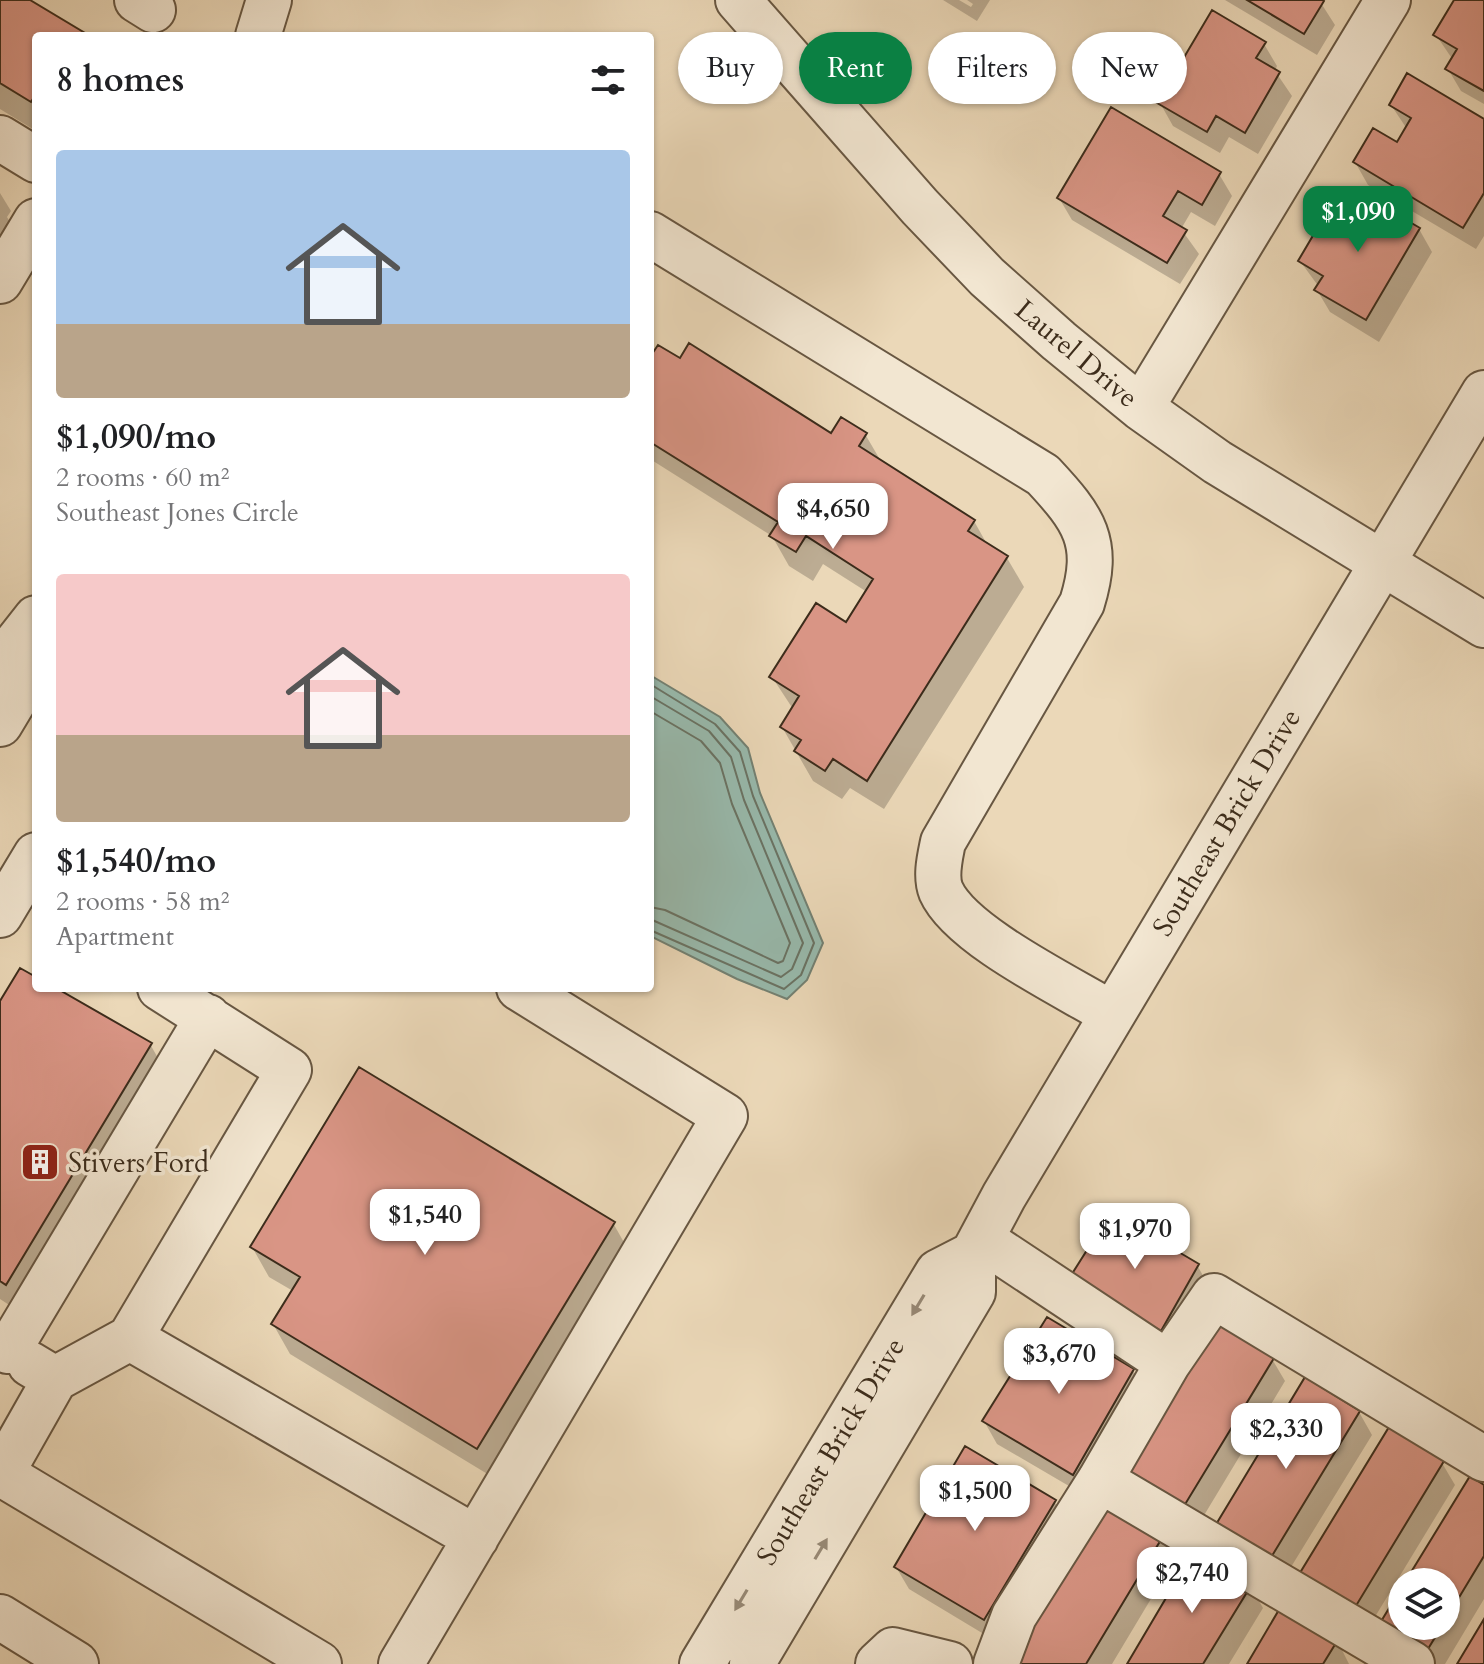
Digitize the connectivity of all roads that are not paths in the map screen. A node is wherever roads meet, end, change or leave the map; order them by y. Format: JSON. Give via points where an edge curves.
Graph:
{"nodes":[{"id":1,"x":269,"y":0,"type":"edge"},
{"id":2,"x":1388,"y":0,"type":"edge"},
{"id":3,"x":742,"y":2,"type":"edge"},
{"id":4,"x":259,"y":32,"type":"edge"},
{"id":5,"x":0,"y":138,"type":"edge"},
{"id":6,"x":32,"y":158,"type":"edge"},
{"id":7,"x":32,"y":228,"type":"edge"},
{"id":8,"x":654,"y":236,"type":"edge"},
{"id":9,"x":0,"y":281,"type":"edge"},
{"id":10,"x":1484,"y":393,"type":"edge"},
{"id":11,"x":1141,"y":408,"type":"junction"},
{"id":12,"x":1380,"y":563,"type":"junction"},
{"id":13,"x":32,"y":623,"type":"edge"},
{"id":14,"x":1484,"y":625,"type":"edge"},
{"id":15,"x":0,"y":664,"type":"edge"},
{"id":16,"x":32,"y":671,"type":"edge"},
{"id":17,"x":0,"y":724,"type":"edge"},
{"id":18,"x":32,"y":865,"type":"edge"},
{"id":19,"x":15,"y":910,"type":"edge"},
{"id":20,"x":167,"y":992,"type":"edge"},
{"id":21,"x":525,"y":992,"type":"edge"},
{"id":22,"x":1112,"y":1014,"type":"junction"},
{"id":23,"x":208,"y":1017,"type":"junction"},
{"id":24,"x":977,"y":1246,"type":"junction"},
{"id":25,"x":130,"y":1338,"type":"junction"},
{"id":26,"x":4,"y":1348,"type":"edge"},
{"id":27,"x":1168,"y":1363,"type":"junction"},
{"id":28,"x":55,"y":1379,"type":"junction"},
{"id":29,"x":1484,"y":1459,"type":"edge"},
{"id":30,"x":0,"y":1474,"type":"edge"},
{"id":31,"x":1100,"y":1480,"type":"junction"},
{"id":32,"x":476,"y":1538,"type":"junction"},
{"id":33,"x":0,"y":1617,"type":"edge"},
{"id":34,"x":292,"y":1657,"type":"edge"},
{"id":35,"x":76,"y":1664,"type":"edge"},
{"id":36,"x":401,"y":1664,"type":"edge"},
{"id":37,"x":702,"y":1664,"type":"edge"},
{"id":38,"x":752,"y":1664,"type":"edge"},
{"id":39,"x":878,"y":1664,"type":"edge"},
{"id":40,"x":950,"y":1664,"type":"edge"},
{"id":41,"x":996,"y":1664,"type":"edge"},
{"id":42,"x":1412,"y":1664,"type":"edge"}],
"edges":[{"from":1,"to":4,"type":"street"},
{"from":2,"to":11,"type":"street"},
{"from":3,"to":11,"type":"street","name":"Laurel Drive","via":[[987,277]]},
{"from":5,"to":6,"type":"street"},
{"from":7,"to":9,"type":"street"},
{"from":8,"to":22,"type":"street","via":[[1043,475],[1083,526],[1092,553],[1082,603],[943,842],[938,868],[940,888],[951,909],[971,928]]},
{"from":10,"to":12,"type":"street","name":"Southeast Brick Drive"},
{"from":11,"to":12,"type":"street","name":"Laurel Drive"},
{"from":12,"to":14,"type":"street","name":"Laurel Drive"},
{"from":12,"to":22,"type":"street","name":"Southeast Brick Drive"},
{"from":13,"to":15,"type":"street"},
{"from":16,"to":17,"type":"street"},
{"from":18,"to":19,"type":"street"},
{"from":20,"to":23,"type":"street"},
{"from":21,"to":32,"type":"street","via":[[725,1116]]},
{"from":22,"to":24,"type":"street","name":"Southeast Brick Drive"},
{"from":23,"to":25,"type":"street","via":[[289,1070]]},
{"from":23,"to":26,"type":"street"},
{"from":24,"to":27,"type":"street"},
{"from":24,"to":37,"type":"street","name":"Southeast Brick Drive","one_way":true,"via":[[938,1272]]},
{"from":38,"to":24,"type":"street","name":"Southeast Brick Drive","one_way":true,"via":[[973,1292]]},
{"from":25,"to":28,"type":"street"},
{"from":25,"to":32,"type":"street"},
{"from":26,"to":28,"type":"street"},
{"from":27,"to":29,"type":"street","via":[[1214,1296]]},
{"from":27,"to":31,"type":"street"},
{"from":28,"to":30,"type":"street"},
{"from":30,"to":34,"type":"street"},
{"from":31,"to":41,"type":"street","via":[[1014,1616]]},
{"from":31,"to":42,"type":"street"},
{"from":32,"to":36,"type":"street"},
{"from":33,"to":35,"type":"street"},
{"from":39,"to":40,"type":"street","via":[[893,1650]]}]}
